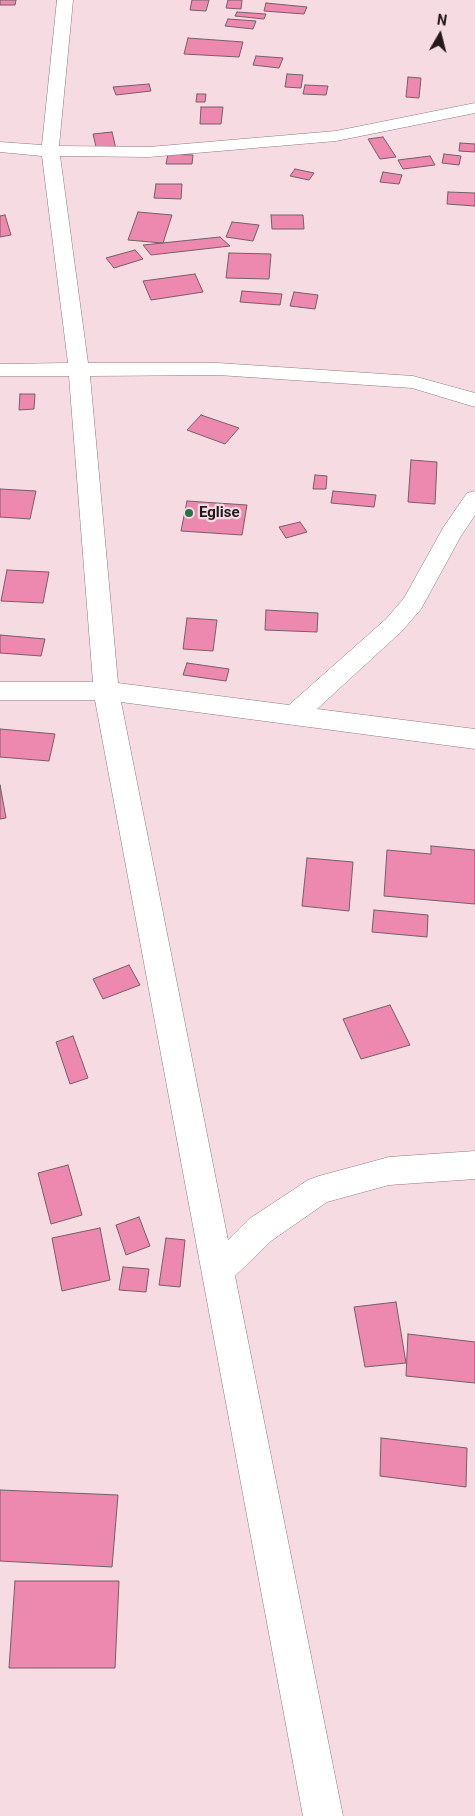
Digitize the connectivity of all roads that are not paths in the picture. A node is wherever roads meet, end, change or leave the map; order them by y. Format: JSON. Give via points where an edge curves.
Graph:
{"nodes":[{"id":1,"x":64,"y":0,"type":"edge"},
{"id":2,"x":475,"y":108,"type":"edge"},
{"id":3,"x":0,"y":147,"type":"edge"},
{"id":4,"x":50,"y":150,"type":"junction"},
{"id":5,"x":0,"y":370,"type":"edge"},
{"id":6,"x":79,"y":371,"type":"junction"},
{"id":7,"x":475,"y":400,"type":"edge"},
{"id":8,"x":475,"y":498,"type":"edge"},
{"id":9,"x":0,"y":691,"type":"edge"},
{"id":10,"x":106,"y":691,"type":"junction"},
{"id":11,"x":293,"y":716,"type":"junction"},
{"id":12,"x":475,"y":739,"type":"edge"},
{"id":13,"x":475,"y":1165,"type":"edge"},
{"id":14,"x":218,"y":1271,"type":"junction"},
{"id":15,"x":323,"y":1816,"type":"edge"}],
"edges":[{"from":1,"to":4,"type":"street"},
{"from":2,"to":4,"type":"street","via":[[336,136],[148,152]]},
{"from":3,"to":4,"type":"street"},
{"from":4,"to":6,"type":"street"},
{"from":5,"to":6,"type":"street"},
{"from":6,"to":7,"type":"street","via":[[218,369],[413,382]]},
{"from":6,"to":10,"type":"street"},
{"from":8,"to":11,"type":"street","via":[[451,533],[413,603],[394,625]]},
{"from":9,"to":10,"type":"street"},
{"from":10,"to":11,"type":"street"},
{"from":10,"to":14,"type":"street"},
{"from":11,"to":12,"type":"street"},
{"from":13,"to":14,"type":"street","via":[[389,1171],[319,1190],[260,1230]]},
{"from":14,"to":15,"type":"street"}]}
